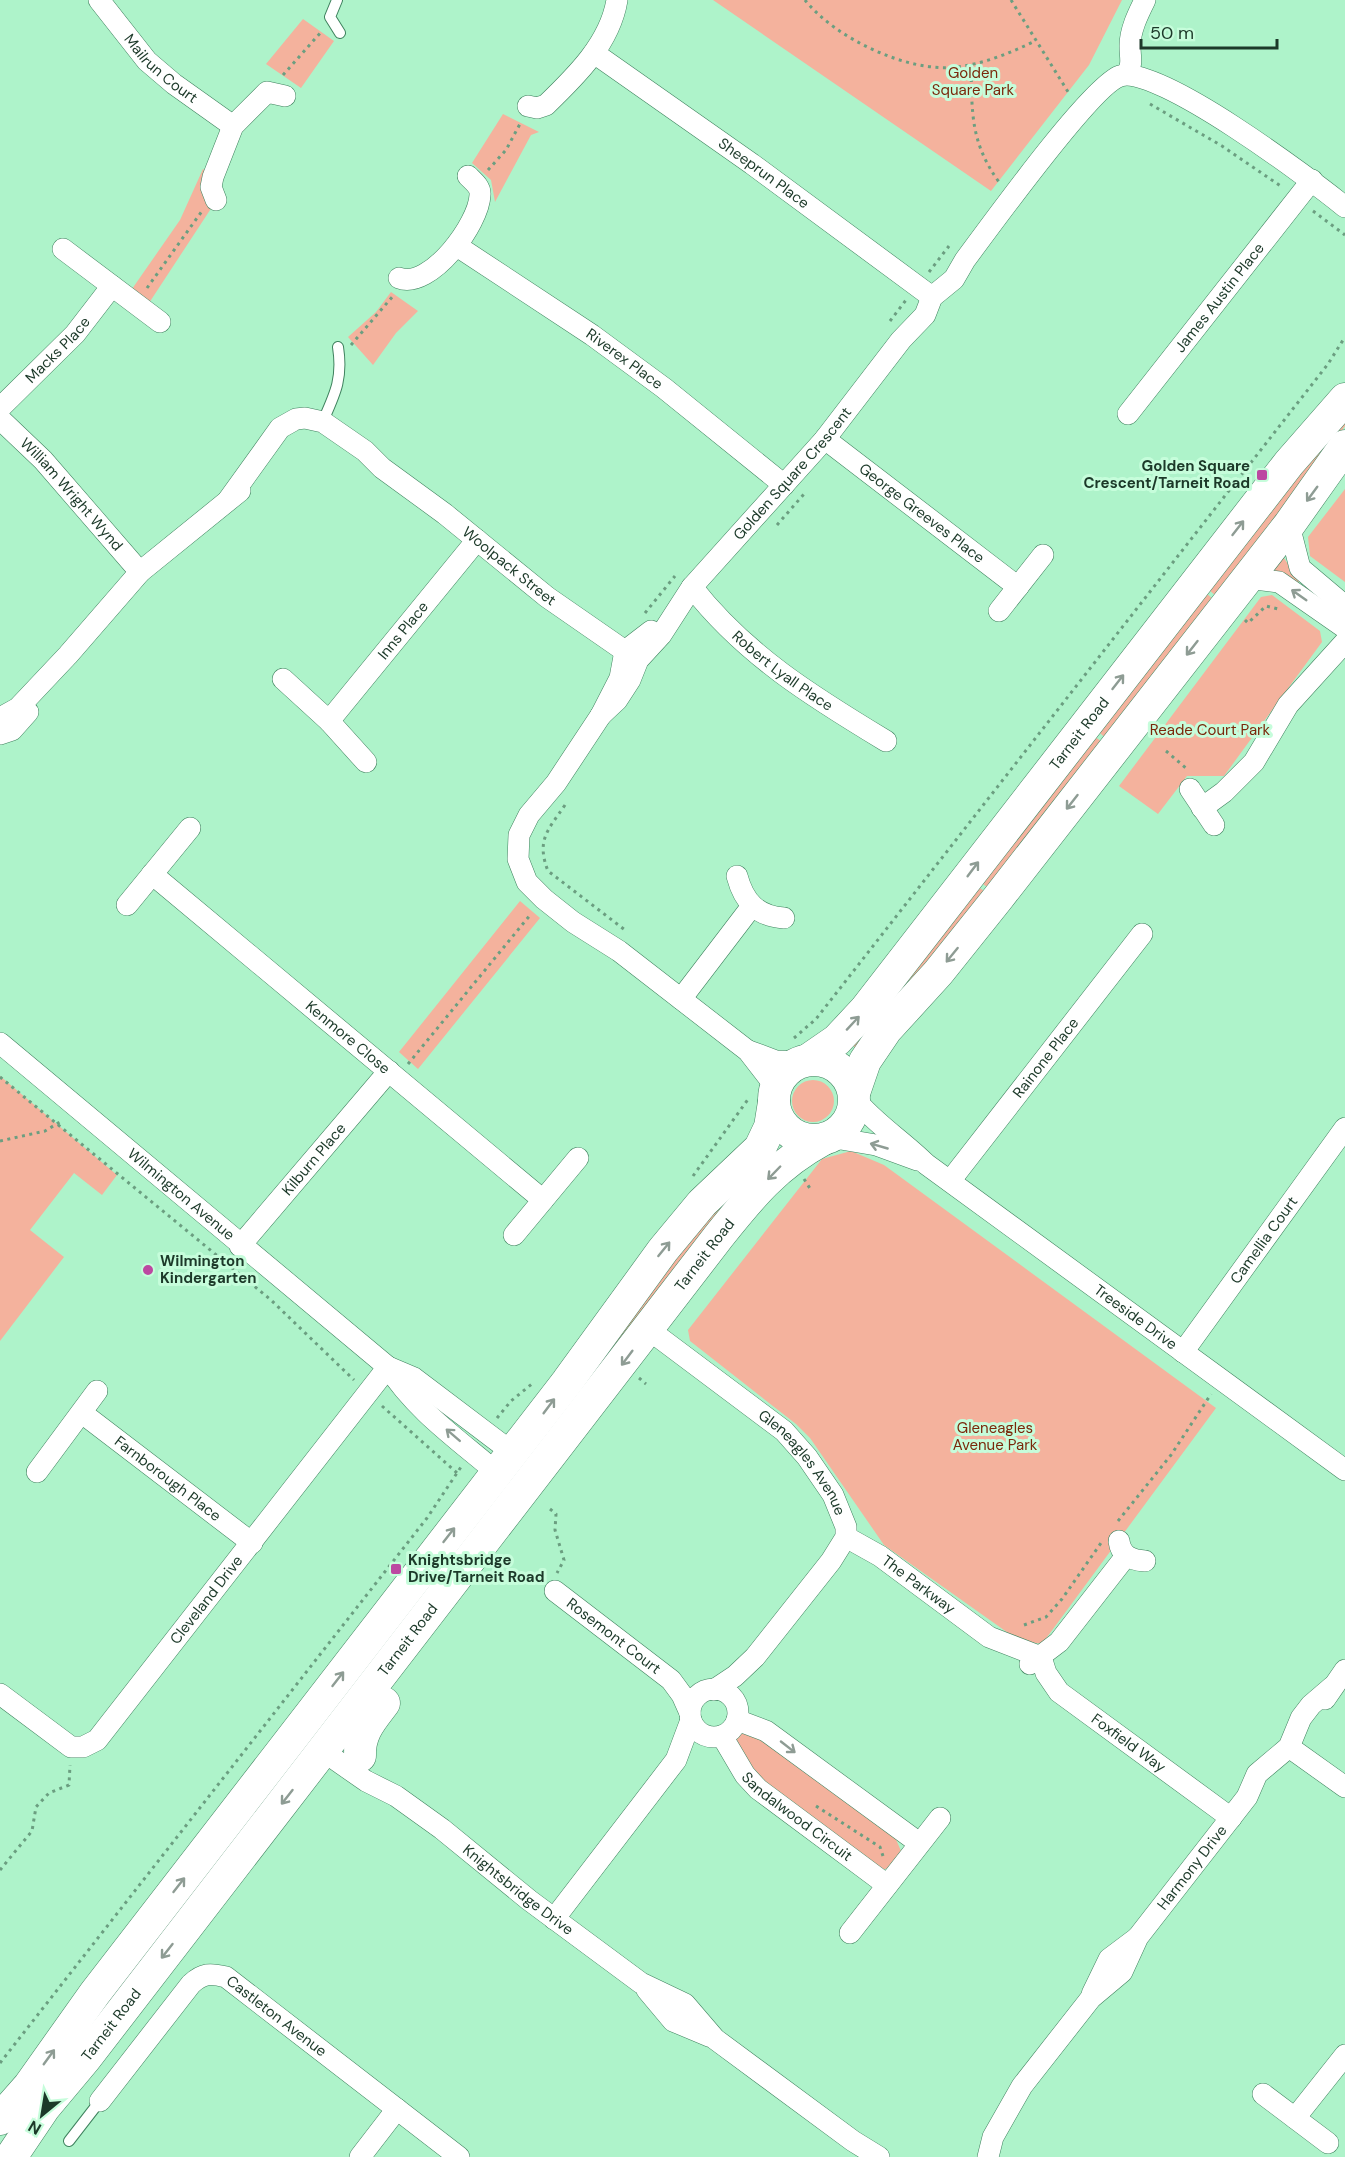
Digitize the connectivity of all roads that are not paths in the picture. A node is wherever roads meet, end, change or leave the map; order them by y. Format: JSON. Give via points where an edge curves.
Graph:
{"nodes":[{"id":1,"x":99,"y":0,"type":"edge"},
{"id":2,"x":337,"y":0,"type":"edge"},
{"id":3,"x":617,"y":0,"type":"edge"},
{"id":4,"x":1145,"y":0,"type":"edge"},
{"id":5,"x":340,"y":33,"type":"dead end"},
{"id":6,"x":594,"y":54,"type":"junction"},
{"id":7,"x":1127,"y":68,"type":"junction"},
{"id":8,"x":279,"y":94,"type":"road end"},
{"id":9,"x":528,"y":106,"type":"road end"},
{"id":10,"x":233,"y":126,"type":"junction"},
{"id":11,"x":470,"y":178,"type":"road end"},
{"id":12,"x":1312,"y":180,"type":"junction"},
{"id":13,"x":215,"y":197,"type":"road end"},
{"id":14,"x":1345,"y":207,"type":"edge"},
{"id":15,"x":457,"y":246,"type":"junction"},
{"id":16,"x":63,"y":249,"type":"dead end"},
{"id":17,"x":402,"y":279,"type":"road end"},
{"id":18,"x":112,"y":286,"type":"junction"},
{"id":19,"x":927,"y":294,"type":"junction"},
{"id":20,"x":160,"y":322,"type":"dead end"},
{"id":21,"x":338,"y":347,"type":"dead end"},
{"id":22,"x":1345,"y":399,"type":"edge"},
{"id":23,"x":0,"y":408,"type":"edge"},
{"id":24,"x":1128,"y":414,"type":"dead end"},
{"id":25,"x":0,"y":419,"type":"edge"},
{"id":26,"x":320,"y":427,"type":"junction"},
{"id":27,"x":825,"y":439,"type":"junction"},
{"id":28,"x":1345,"y":446,"type":"edge"},
{"id":29,"x":784,"y":485,"type":"junction"},
{"id":30,"x":1289,"y":525,"type":"junction"},
{"id":31,"x":477,"y":540,"type":"junction"},
{"id":32,"x":1043,"y":555,"type":"dead end"},
{"id":33,"x":140,"y":572,"type":"junction"},
{"id":34,"x":1247,"y":578,"type":"junction"},
{"id":35,"x":1018,"y":587,"type":"junction"},
{"id":36,"x":686,"y":595,"type":"junction"},
{"id":37,"x":1345,"y":606,"type":"edge"},
{"id":38,"x":999,"y":611,"type":"dead end"},
{"id":39,"x":1345,"y":628,"type":"edge"},
{"id":40,"x":1345,"y":642,"type":"edge"},
{"id":41,"x":68,"y":655,"type":"junction"},
{"id":42,"x":631,"y":656,"type":"junction"},
{"id":43,"x":284,"y":679,"type":"dead end"},
{"id":44,"x":0,"y":718,"type":"edge"},
{"id":45,"x":329,"y":721,"type":"junction"},
{"id":46,"x":0,"y":734,"type":"edge"},
{"id":47,"x":886,"y":741,"type":"dead end"},
{"id":48,"x":366,"y":762,"type":"dead end"},
{"id":49,"x":556,"y":783,"type":"junction"},
{"id":50,"x":1190,"y":789,"type":"dead end"},
{"id":51,"x":190,"y":828,"type":"dead end"},
{"id":52,"x":152,"y":874,"type":"junction"},
{"id":53,"x":736,"y":876,"type":"dead end"},
{"id":54,"x":127,"y":905,"type":"dead end"},
{"id":55,"x":752,"y":906,"type":"junction"},
{"id":56,"x":784,"y":918,"type":"dead end"},
{"id":57,"x":1142,"y":934,"type":"dead end"},
{"id":58,"x":620,"y":951,"type":"junction"},
{"id":59,"x":681,"y":999,"type":"junction"},
{"id":60,"x":0,"y":1043,"type":"edge"},
{"id":61,"x":783,"y":1075,"type":"junction"},
{"id":62,"x":394,"y":1076,"type":"junction"},
{"id":63,"x":854,"y":1096,"type":"junction"},
{"id":64,"x":1345,"y":1128,"type":"edge"},
{"id":65,"x":826,"y":1138,"type":"junction"},
{"id":66,"x":578,"y":1158,"type":"dead end"},
{"id":67,"x":926,"y":1164,"type":"junction"},
{"id":68,"x":950,"y":1181,"type":"junction"},
{"id":69,"x":543,"y":1200,"type":"junction"},
{"id":70,"x":514,"y":1235,"type":"dead end"},
{"id":71,"x":240,"y":1246,"type":"junction"},
{"id":72,"x":648,"y":1329,"type":"junction"},
{"id":73,"x":1183,"y":1352,"type":"junction"},
{"id":74,"x":388,"y":1367,"type":"junction"},
{"id":75,"x":97,"y":1391,"type":"dead end"},
{"id":76,"x":437,"y":1408,"type":"junction"},
{"id":77,"x":82,"y":1413,"type":"junction"},
{"id":78,"x":1345,"y":1470,"type":"edge"},
{"id":79,"x":514,"y":1471,"type":"junction"},
{"id":80,"x":37,"y":1472,"type":"dead end"},
{"id":81,"x":846,"y":1537,"type":"junction"},
{"id":82,"x":252,"y":1544,"type":"junction"},
{"id":83,"x":1122,"y":1544,"type":"road end"},
{"id":84,"x":555,"y":1591,"type":"road end"},
{"id":85,"x":439,"y":1600,"type":"junction"},
{"id":86,"x":755,"y":1657,"type":"junction"},
{"id":87,"x":1041,"y":1657,"type":"junction"},
{"id":88,"x":1345,"y":1670,"type":"edge"},
{"id":89,"x":671,"y":1680,"type":"junction"},
{"id":90,"x":711,"y":1690,"type":"junction"},
{"id":91,"x":0,"y":1694,"type":"edge"},
{"id":92,"x":737,"y":1713,"type":"junction"},
{"id":93,"x":691,"y":1717,"type":"junction"},
{"id":94,"x":302,"y":1725,"type":"junction"},
{"id":95,"x":718,"y":1737,"type":"junction"},
{"id":96,"x":329,"y":1744,"type":"junction"},
{"id":97,"x":1295,"y":1751,"type":"junction"},
{"id":98,"x":360,"y":1756,"type":"junction"},
{"id":99,"x":676,"y":1760,"type":"junction"},
{"id":100,"x":1345,"y":1787,"type":"edge"},
{"id":101,"x":396,"y":1796,"type":"junction"},
{"id":102,"x":940,"y":1818,"type":"dead end"},
{"id":103,"x":1231,"y":1818,"type":"junction"},
{"id":104,"x":919,"y":1844,"type":"junction"},
{"id":105,"x":887,"y":1885,"type":"junction"},
{"id":106,"x":554,"y":1919,"type":"junction"},
{"id":107,"x":850,"y":1933,"type":"dead end"},
{"id":108,"x":1345,"y":2055,"type":"edge"},
{"id":109,"x":1263,"y":2094,"type":"dead end"},
{"id":110,"x":100,"y":2101,"type":"joint"},
{"id":111,"x":397,"y":2109,"type":"junction"},
{"id":112,"x":1296,"y":2118,"type":"junction"},
{"id":113,"x":0,"y":2119,"type":"edge"},
{"id":114,"x":69,"y":2142,"type":"dead end"},
{"id":115,"x":1328,"y":2143,"type":"dead end"},
{"id":116,"x":991,"y":2147,"type":"edge"},
{"id":117,"x":11,"y":2157,"type":"edge"},
{"id":118,"x":360,"y":2157,"type":"edge"},
{"id":119,"x":459,"y":2157,"type":"edge"},
{"id":120,"x":879,"y":2157,"type":"edge"},
{"id":121,"x":973,"y":2157,"type":"edge"}],
"edges":[{"from":1,"to":10,"type":"street","name":"Mailrun Court","via":[[147,61]]},
{"from":2,"to":5,"type":"lane","via":[[331,9],[332,21]]},
{"from":3,"to":6,"type":"street"},
{"from":4,"to":7,"type":"street","via":[[1117,48]]},
{"from":6,"to":9,"type":"street","via":[[546,105]]},
{"from":6,"to":19,"type":"street","name":"Sheeprun Place"},
{"from":7,"to":12,"type":"street","via":[[1167,80]]},
{"from":7,"to":19,"type":"street","name":"Golden Square Crescent","via":[[1110,67],[1103,74],[1080,112],[954,279]]},
{"from":8,"to":10,"type":"street","via":[[267,92]]},
{"from":10,"to":13,"type":"street","via":[[213,177]]},
{"from":11,"to":15,"type":"street","via":[[480,195],[470,225]]},
{"from":12,"to":14,"type":"street"},
{"from":12,"to":24,"type":"street","name":"James Austin Place"},
{"from":15,"to":17,"type":"street","via":[[427,274],[415,280]]},
{"from":15,"to":29,"type":"street","name":"Riverex Place","via":[[592,335]]},
{"from":16,"to":18,"type":"street"},
{"from":18,"to":20,"type":"street"},
{"from":18,"to":23,"type":"street","name":"Macks Place","via":[[75,334]]},
{"from":19,"to":27,"type":"street","name":"Golden Square Crescent","via":[[925,315]]},
{"from":21,"to":26,"type":"lane","via":[[340,381]]},
{"from":61,"to":22,"type":"main road","name":"Tarneit Road","one_way":true,"via":[[837,1040],[865,1010],[1289,463]]},
{"from":25,"to":33,"type":"street","name":"William Wright Wynd","via":[[43,460]]},
{"from":26,"to":31,"type":"street","name":"Woolpack Street","via":[[365,451]]},
{"from":26,"to":33,"type":"street","via":[[305,418],[280,428],[229,499]]},
{"from":27,"to":29,"type":"street","name":"Golden Square Crescent"},
{"from":27,"to":35,"type":"street","name":"George Greeves Place"},
{"from":28,"to":30,"type":"main road","one_way":true},
{"from":29,"to":36,"type":"street","name":"Golden Square Crescent"},
{"from":30,"to":34,"type":"main road"},
{"from":30,"to":37,"type":"street","via":[[1300,568]]},
{"from":31,"to":42,"type":"street","name":"Woolpack Street","via":[[547,597]]},
{"from":31,"to":45,"type":"street","name":"Inns Place"},
{"from":32,"to":35,"type":"street"},
{"from":33,"to":41,"type":"street"},
{"from":39,"to":34,"type":"street","one_way":true,"via":[[1279,582]]},
{"from":34,"to":63,"type":"main road","one_way":true,"via":[[967,937],[886,1030],[865,1061]]},
{"from":35,"to":38,"type":"street"},
{"from":36,"to":42,"type":"street","name":"Golden Square Crescent","via":[[661,635]]},
{"from":36,"to":47,"type":"street","name":"Robert Lyall Place","via":[[722,620],[797,687]]},
{"from":40,"to":50,"type":"street","via":[[1288,705],[1254,762],[1208,817]]},
{"from":41,"to":44,"type":"street","via":[[18,708]]},
{"from":41,"to":46,"type":"street","via":[[19,724]]},
{"from":42,"to":49,"type":"street","name":"Golden Square Crescent","via":[[624,690],[601,715]]},
{"from":43,"to":45,"type":"street"},
{"from":45,"to":48,"type":"street"},
{"from":49,"to":58,"type":"street","name":"Golden Square Crescent","via":[[530,838],[530,861],[541,881]]},
{"from":49,"to":58,"type":"street","name":"Golden Square Crescent","via":[[529,814],[519,836],[517,848],[522,870],[527,882],[544,899]]},
{"from":51,"to":52,"type":"street"},
{"from":52,"to":54,"type":"street"},
{"from":52,"to":62,"type":"street","name":"Kenmore Close"},
{"from":53,"to":55,"type":"street"},
{"from":55,"to":56,"type":"street","via":[[771,917]]},
{"from":55,"to":59,"type":"street"},
{"from":57,"to":68,"type":"street","name":"Rainone Place"},
{"from":58,"to":59,"type":"street","name":"Golden Square Crescent"},
{"from":59,"to":61,"type":"street","name":"Golden Square Crescent"},
{"from":60,"to":71,"type":"street","name":"Wilmington Avenue"},
{"from":61,"to":63,"type":"main road","via":[[832,1064],[850,1081]]},
{"from":61,"to":65,"type":"main road","via":[[777,1115],[784,1127],[808,1140]]},
{"from":79,"to":61,"type":"main road","name":"Tarneit Road","one_way":true,"via":[[663,1250],[702,1203],[760,1148]]},
{"from":62,"to":69,"type":"street","name":"Kenmore Close"},
{"from":62,"to":71,"type":"street","name":"Kilburn Place"},
{"from":63,"to":65,"type":"main road","via":[[848,1122]]},
{"from":63,"to":67,"type":"street","name":"Treeside Drive","via":[[863,1110]]},
{"from":64,"to":73,"type":"street","name":"Camellia Court"},
{"from":67,"to":65,"type":"street","name":"Treeside Drive","one_way":true,"via":[[876,1145]]},
{"from":65,"to":72,"type":"main road","name":"Tarneit Road","one_way":true,"via":[[786,1161],[748,1201]]},
{"from":66,"to":69,"type":"street"},
{"from":67,"to":68,"type":"street","name":"Treeside Drive"},
{"from":68,"to":73,"type":"street","name":"Treeside Drive"},
{"from":69,"to":70,"type":"street"},
{"from":71,"to":74,"type":"street","name":"Wilmington Avenue"},
{"from":72,"to":79,"type":"main road","name":"Tarneit Road","one_way":true,"via":[[607,1384]]},
{"from":72,"to":81,"type":"street","name":"Gleneagles Avenue","via":[[784,1431],[807,1457],[832,1496],[843,1516]]},
{"from":73,"to":78,"type":"street","name":"Treeside Drive"},
{"from":74,"to":76,"type":"street","name":"Wilmington Avenue","via":[[396,1380]]},
{"from":74,"to":82,"type":"street","name":"Cleveland Drive"},
{"from":75,"to":77,"type":"street"},
{"from":79,"to":76,"type":"street","name":"Wilmington Avenue","one_way":true,"via":[[471,1451]]},
{"from":76,"to":79,"type":"street","name":"Wilmington Avenue","via":[[486,1432]]},
{"from":77,"to":80,"type":"street"},
{"from":77,"to":82,"type":"street","name":"Farnborough Place"},
{"from":79,"to":85,"type":"main road","name":"Tarneit Road"},
{"from":94,"to":79,"type":"main road","name":"Tarneit Road","one_way":true},
{"from":81,"to":86,"type":"street","name":"Gleneagles Avenue"},
{"from":81,"to":87,"type":"street","name":"The Parkway","via":[[880,1556],[989,1637]]},
{"from":82,"to":91,"type":"street","name":"Cleveland Drive","via":[[104,1733],[90,1744],[71,1747]]},
{"from":83,"to":87,"type":"street","via":[[1059,1642]]},
{"from":84,"to":89,"type":"street","name":"Rosemont Court"},
{"from":85,"to":96,"type":"main road","name":"Tarneit Road"},
{"from":85,"to":98,"type":"main road","via":[[425,1647],[364,1731]]},
{"from":86,"to":90,"type":"street","name":"Gleneagles Avenue","via":[[735,1676]]},
{"from":86,"to":92,"type":"street","name":"Gleneagles Avenue"},
{"from":87,"to":103,"type":"street","name":"Foxfield Way","via":[[1059,1692]]},
{"from":88,"to":97,"type":"street","name":"Harmony Drive"},
{"from":89,"to":90,"type":"street","name":"Rosemont Court"},
{"from":89,"to":93,"type":"street","name":"Rosemont Court"},
{"from":90,"to":92,"type":"street","via":[[728,1694]]},
{"from":90,"to":93,"type":"street","via":[[695,1699]]},
{"from":92,"to":95,"type":"street","via":[[728,1732]]},
{"from":92,"to":104,"type":"street","one_way":true},
{"from":93,"to":95,"type":"street","via":[[700,1733]]},
{"from":93,"to":99,"type":"street"},
{"from":94,"to":96,"type":"main road"},
{"from":113,"to":94,"type":"main road","name":"Tarneit Road","one_way":true},
{"from":95,"to":99,"type":"street"},
{"from":95,"to":105,"type":"street","name":"Sandalwood Circuit","via":[[750,1783]]},
{"from":96,"to":98,"type":"street","name":"Knightsbridge Drive"},
{"from":96,"to":101,"type":"street","name":"Knightsbridge Drive","via":[[366,1781]]},
{"from":96,"to":117,"type":"main road","name":"Tarneit Road","one_way":true,"via":[[44,2108]]},
{"from":97,"to":100,"type":"street"},
{"from":97,"to":103,"type":"street","name":"Harmony Drive"},
{"from":98,"to":101,"type":"street","name":"Knightsbridge Drive"},
{"from":99,"to":106,"type":"street"},
{"from":101,"to":106,"type":"street","name":"Knightsbridge Drive","via":[[460,1842]]},
{"from":102,"to":104,"type":"street"},
{"from":103,"to":116,"type":"street","name":"Harmony Drive","via":[[1138,1937],[1109,1959],[1091,1998],[1022,2086]]},
{"from":104,"to":105,"type":"street"},
{"from":105,"to":107,"type":"street"},
{"from":106,"to":120,"type":"street","name":"Knightsbridge Drive","via":[[641,1983],[685,2004],[715,2039]]},
{"from":108,"to":112,"type":"street"},
{"from":109,"to":112,"type":"street"},
{"from":110,"to":111,"type":"street","name":"Castleton Avenue","via":[[191,1984],[203,1974],[213,1974],[226,1977]]},
{"from":110,"to":114,"type":"lane","name":"Castleton Avenue"},
{"from":111,"to":118,"type":"street"},
{"from":111,"to":119,"type":"street","name":"Castleton Avenue"},
{"from":112,"to":115,"type":"street"},
{"from":116,"to":121,"type":"street","name":"Harmony Drive"}]}
